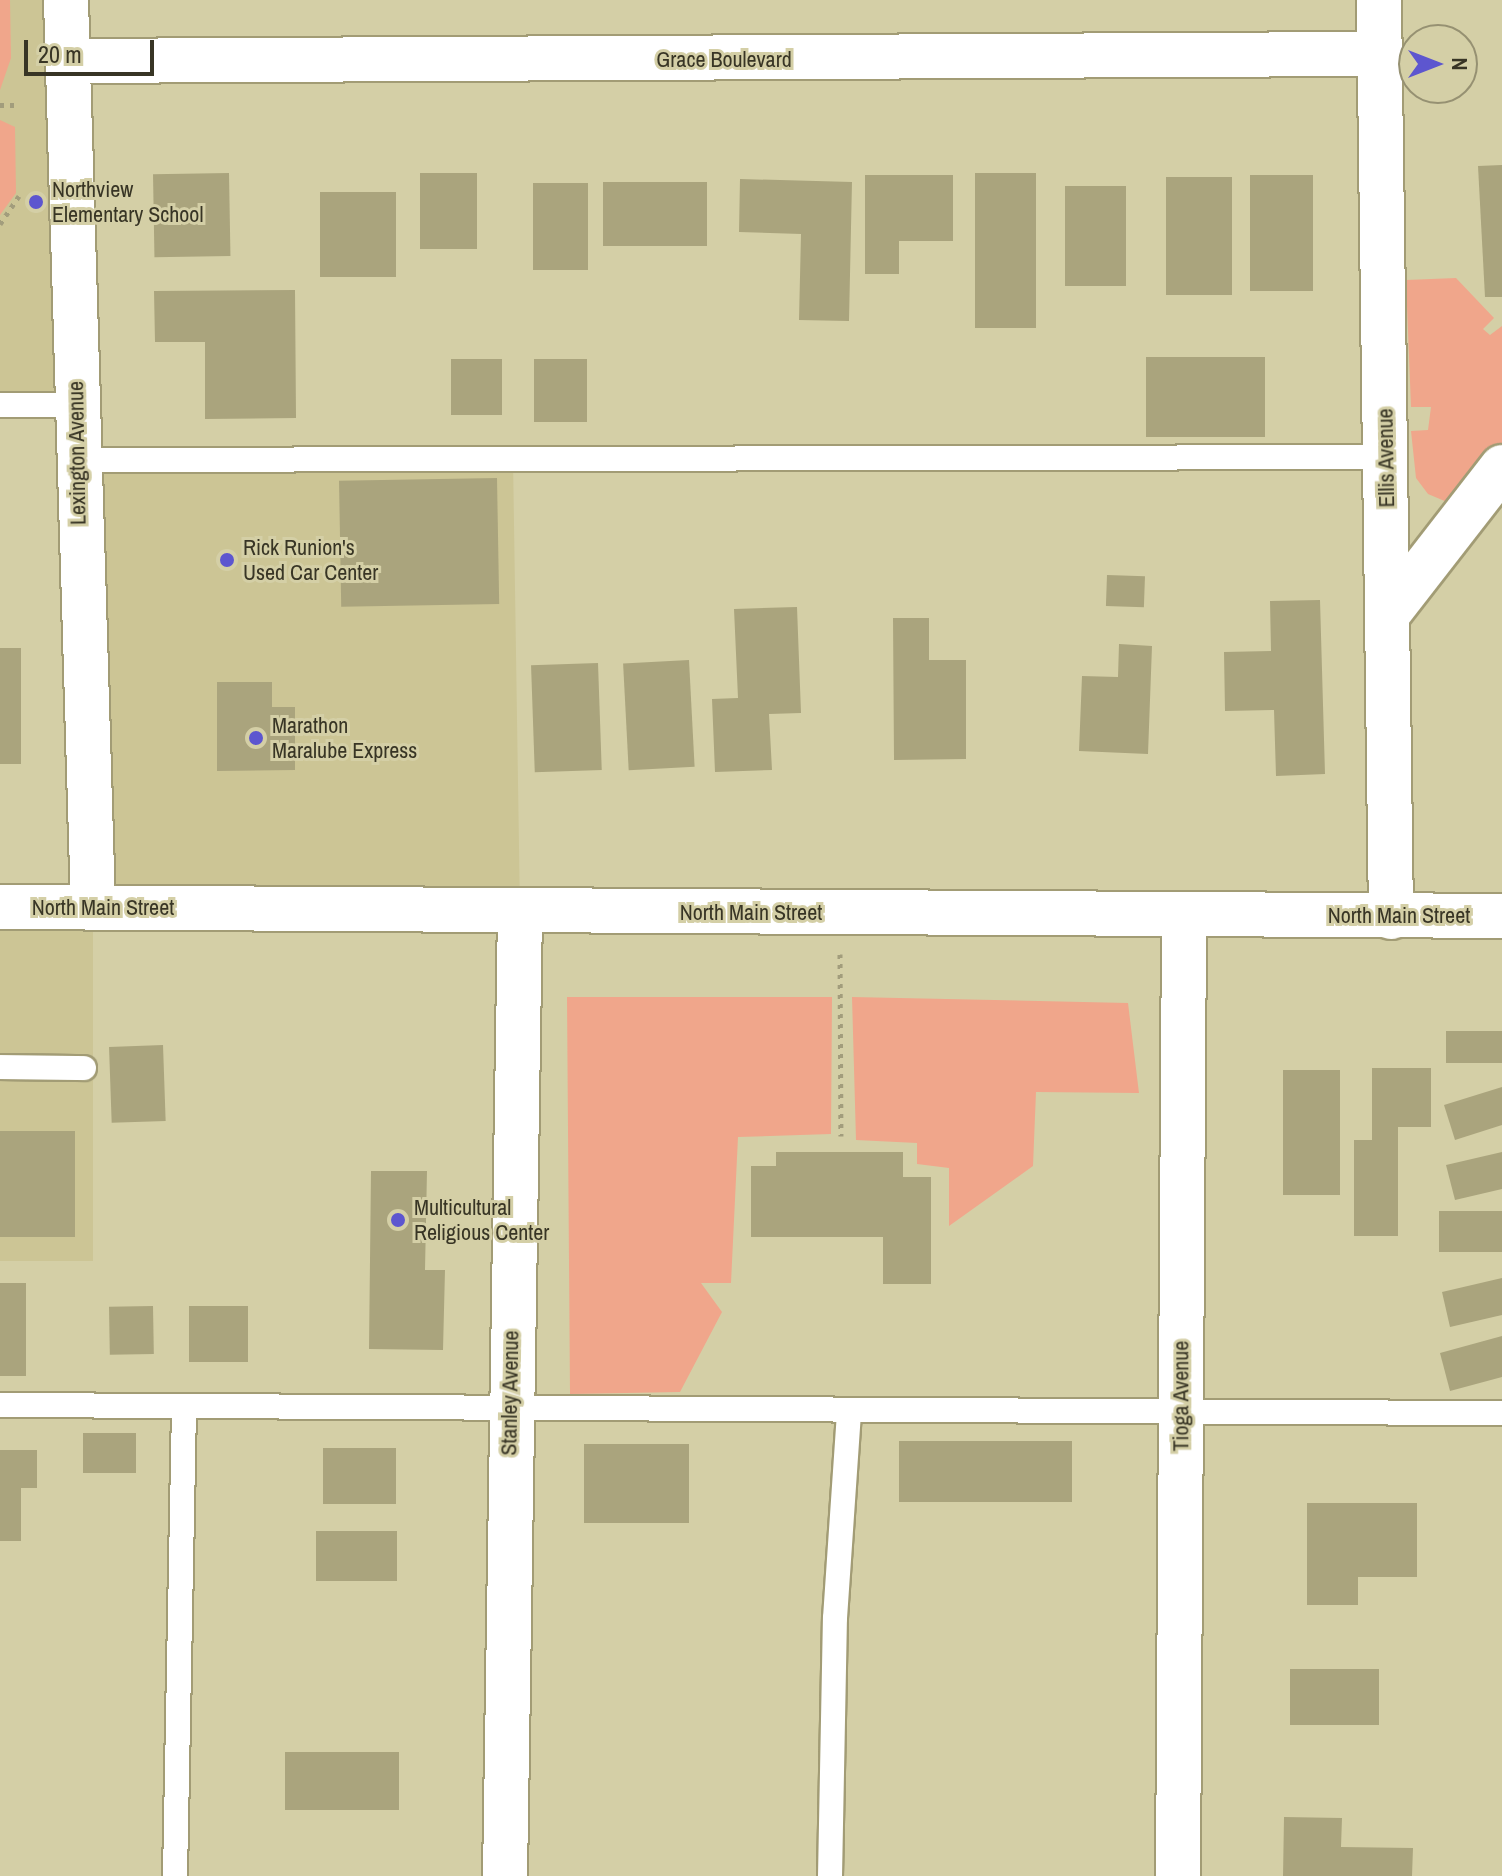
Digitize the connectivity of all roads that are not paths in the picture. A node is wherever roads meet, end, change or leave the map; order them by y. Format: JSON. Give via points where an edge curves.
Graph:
{"nodes":[{"id":1,"x":66,"y":0,"type":"edge"},
{"id":2,"x":1379,"y":0,"type":"edge"},
{"id":3,"x":1380,"y":54,"type":"junction"},
{"id":4,"x":68,"y":61,"type":"junction"},
{"id":5,"x":0,"y":405,"type":"edge"},
{"id":6,"x":76,"y":405,"type":"junction"},
{"id":7,"x":1386,"y":457,"type":"junction"},
{"id":8,"x":78,"y":460,"type":"junction"},
{"id":9,"x":1502,"y":467,"type":"edge"},
{"id":10,"x":1388,"y":614,"type":"junction"},
{"id":11,"x":0,"y":907,"type":"edge"},
{"id":12,"x":93,"y":907,"type":"junction"},
{"id":13,"x":520,"y":911,"type":"junction"},
{"id":14,"x":1184,"y":915,"type":"junction"},
{"id":15,"x":1502,"y":916,"type":"edge"},
{"id":16,"x":1391,"y":917,"type":"junction"},
{"id":17,"x":0,"y":1067,"type":"edge"},
{"id":18,"x":84,"y":1068,"type":"dead end"},
{"id":19,"x":0,"y":1405,"type":"edge"},
{"id":20,"x":184,"y":1406,"type":"junction"},
{"id":21,"x":510,"y":1408,"type":"junction"},
{"id":22,"x":1502,"y":1413,"type":"edge"},
{"id":23,"x":849,"y":1414,"type":"junction"},
{"id":24,"x":1181,"y":1415,"type":"junction"},
{"id":25,"x":175,"y":1876,"type":"edge"},
{"id":26,"x":505,"y":1876,"type":"edge"},
{"id":27,"x":830,"y":1876,"type":"edge"},
{"id":28,"x":1178,"y":1876,"type":"edge"}],
"edges":[{"from":1,"to":4,"type":"street","name":"Lexington Avenue"},
{"from":2,"to":3,"type":"street","name":"Ellis Avenue"},
{"from":3,"to":4,"type":"street","name":"Grace Boulevard"},
{"from":3,"to":7,"type":"street","name":"Ellis Avenue"},
{"from":4,"to":6,"type":"street","name":"Lexington Avenue"},
{"from":5,"to":6,"type":"lane"},
{"from":6,"to":8,"type":"street","name":"Lexington Avenue"},
{"from":7,"to":8,"type":"lane"},
{"from":7,"to":10,"type":"street","name":"Ellis Avenue"},
{"from":8,"to":12,"type":"street","name":"Lexington Avenue"},
{"from":9,"to":10,"type":"street"},
{"from":10,"to":16,"type":"street","name":"Ellis Avenue"},
{"from":11,"to":12,"type":"street","name":"North Main Street"},
{"from":12,"to":13,"type":"street","name":"North Main Street"},
{"from":13,"to":14,"type":"street","name":"North Main Street"},
{"from":13,"to":21,"type":"street","name":"Stanley Avenue"},
{"from":14,"to":16,"type":"street","name":"North Main Street"},
{"from":14,"to":24,"type":"street","name":"Tioga Avenue"},
{"from":15,"to":16,"type":"street","name":"North Main Street"},
{"from":17,"to":18,"type":"lane"},
{"from":19,"to":20,"type":"lane"},
{"from":20,"to":21,"type":"lane"},
{"from":20,"to":25,"type":"lane"},
{"from":21,"to":23,"type":"lane"},
{"from":21,"to":26,"type":"street","name":"Stanley Avenue"},
{"from":22,"to":24,"type":"lane"},
{"from":23,"to":24,"type":"lane"},
{"from":23,"to":27,"type":"lane","via":[[835,1618]]},
{"from":24,"to":28,"type":"street","name":"Tioga Avenue"}]}
